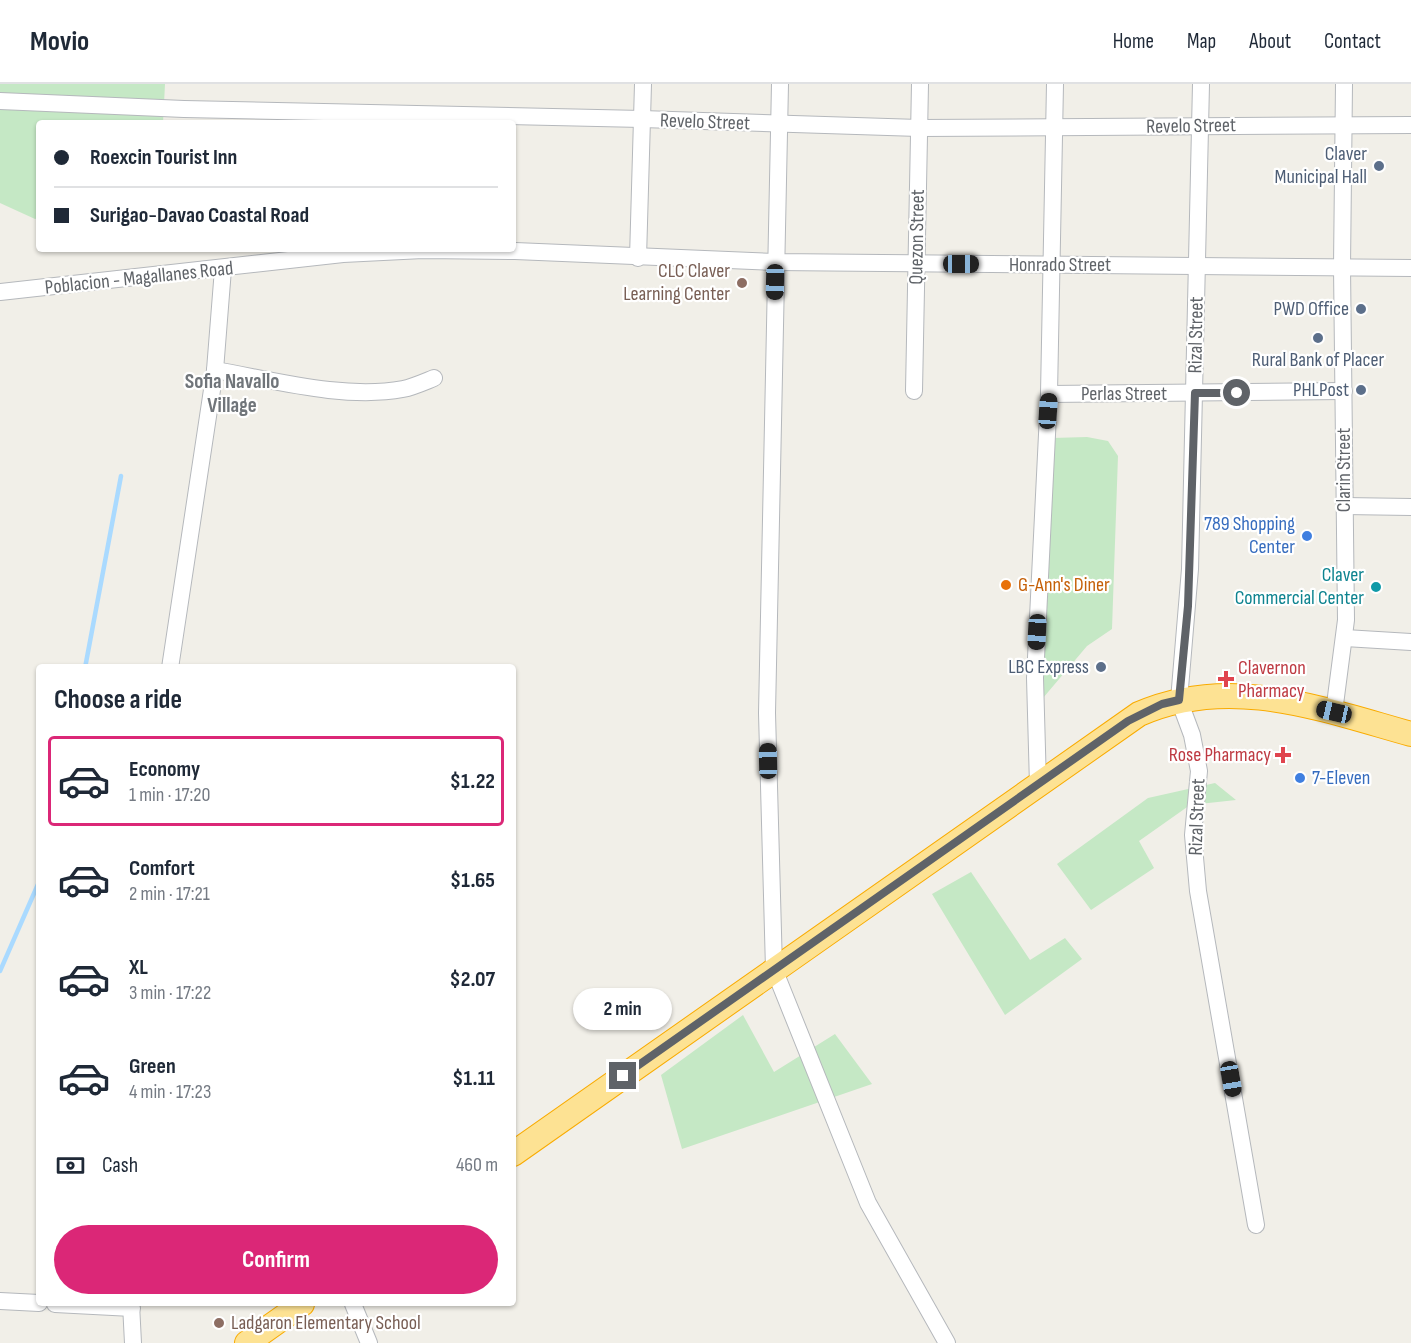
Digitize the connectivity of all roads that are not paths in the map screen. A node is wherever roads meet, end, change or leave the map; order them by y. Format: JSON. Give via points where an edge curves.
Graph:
{"nodes":[{"id":1,"x":643,"y":84,"type":"edge"},
{"id":2,"x":780,"y":84,"type":"edge"},
{"id":3,"x":920,"y":84,"type":"edge"},
{"id":4,"x":1055,"y":84,"type":"edge"},
{"id":5,"x":1201,"y":84,"type":"edge"},
{"id":6,"x":1344,"y":84,"type":"edge"},
{"id":7,"x":0,"y":101,"type":"edge"},
{"id":8,"x":642,"y":119,"type":"junction"},
{"id":9,"x":1344,"y":124,"type":"junction"},
{"id":10,"x":1411,"y":124,"type":"edge"},
{"id":11,"x":779,"y":125,"type":"junction"},
{"id":12,"x":1053,"y":127,"type":"junction"},
{"id":13,"x":1200,"y":127,"type":"junction"},
{"id":14,"x":919,"y":128,"type":"junction"},
{"id":15,"x":516,"y":251,"type":"edge"},
{"id":16,"x":383,"y":252,"type":"edge"},
{"id":17,"x":638,"y":258,"type":"junction"},
{"id":18,"x":775,"y":262,"type":"junction"},
{"id":19,"x":916,"y":264,"type":"junction"},
{"id":20,"x":1051,"y":265,"type":"junction"},
{"id":21,"x":1197,"y":266,"type":"junction"},
{"id":22,"x":1342,"y":267,"type":"junction"},
{"id":23,"x":1411,"y":268,"type":"edge"},
{"id":24,"x":223,"y":269,"type":"junction"},
{"id":25,"x":0,"y":292,"type":"edge"},
{"id":26,"x":215,"y":370,"type":"junction"},
{"id":27,"x":434,"y":378,"type":"dead end"},
{"id":28,"x":914,"y":391,"type":"dead end"},
{"id":29,"x":1344,"y":392,"type":"junction"},
{"id":30,"x":1195,"y":393,"type":"junction"},
{"id":31,"x":1049,"y":394,"type":"junction"},
{"id":32,"x":1344,"y":506,"type":"junction"},
{"id":33,"x":1411,"y":507,"type":"edge"},
{"id":34,"x":1345,"y":638,"type":"junction"},
{"id":35,"x":1411,"y":642,"type":"edge"},
{"id":36,"x":171,"y":664,"type":"edge"},
{"id":37,"x":1179,"y":700,"type":"junction"},
{"id":38,"x":1334,"y":712,"type":"junction"},
{"id":39,"x":1411,"y":734,"type":"edge"},
{"id":40,"x":1038,"y":785,"type":"junction"},
{"id":41,"x":774,"y":969,"type":"junction"},
{"id":42,"x":516,"y":1152,"type":"edge"},
{"id":43,"x":1256,"y":1225,"type":"dead end"},
{"id":44,"x":0,"y":1301,"type":"edge"},
{"id":45,"x":36,"y":1303,"type":"edge"},
{"id":46,"x":131,"y":1306,"type":"edge"},
{"id":47,"x":300,"y":1306,"type":"edge"},
{"id":48,"x":354,"y":1306,"type":"edge"},
{"id":49,"x":133,"y":1343,"type":"edge"},
{"id":50,"x":247,"y":1343,"type":"edge"},
{"id":51,"x":369,"y":1343,"type":"edge"},
{"id":52,"x":947,"y":1343,"type":"edge"}],
"edges":[{"from":1,"to":8,"type":"street"},
{"from":2,"to":11,"type":"street"},
{"from":3,"to":14,"type":"street","name":"Quezon Street"},
{"from":4,"to":12,"type":"street"},
{"from":5,"to":13,"type":"street","name":"Rizal Street"},
{"from":6,"to":9,"type":"street","name":"Clarin Street"},
{"from":7,"to":8,"type":"street","name":"Revelo Street"},
{"from":8,"to":11,"type":"street","name":"Revelo Street"},
{"from":8,"to":17,"type":"street"},
{"from":9,"to":10,"type":"street","name":"Revelo Street"},
{"from":9,"to":13,"type":"street","name":"Revelo Street"},
{"from":9,"to":22,"type":"street","name":"Clarin Street"},
{"from":11,"to":14,"type":"street","name":"Revelo Street"},
{"from":11,"to":18,"type":"street"},
{"from":12,"to":13,"type":"street","name":"Revelo Street"},
{"from":12,"to":14,"type":"street","name":"Revelo Street"},
{"from":12,"to":20,"type":"street"},
{"from":13,"to":21,"type":"street","name":"Rizal Street"},
{"from":14,"to":19,"type":"street","name":"Quezon Street"},
{"from":15,"to":17,"type":"street","name":"Poblacion - Magallanes Road"},
{"from":16,"to":24,"type":"street","name":"Poblacion - Magallanes Road"},
{"from":17,"to":18,"type":"street","name":"Honrado Street"},
{"from":18,"to":19,"type":"street","name":"Honrado Street"},
{"from":18,"to":41,"type":"street","via":[[767,713]]},
{"from":19,"to":20,"type":"street","name":"Honrado Street"},
{"from":19,"to":28,"type":"street","name":"Quezon Street"},
{"from":20,"to":21,"type":"street","name":"Honrado Street"},
{"from":20,"to":31,"type":"street"},
{"from":21,"to":22,"type":"street","name":"Honrado Street"},
{"from":21,"to":30,"type":"street","name":"Rizal Street"},
{"from":22,"to":23,"type":"street","name":"Honrado Street"},
{"from":22,"to":29,"type":"street","name":"Clarin Street"},
{"from":24,"to":25,"type":"street","name":"Poblacion - Magallanes Road"},
{"from":24,"to":26,"type":"street"},
{"from":26,"to":27,"type":"street","via":[[319,388],[358,390],[403,389]]},
{"from":26,"to":36,"type":"street"},
{"from":29,"to":30,"type":"street","name":"Perlas Street"},
{"from":29,"to":32,"type":"street","name":"Clarin Street"},
{"from":30,"to":31,"type":"street","name":"Perlas Street"},
{"from":30,"to":37,"type":"street","name":"Rizal Street","via":[[1188,606]]},
{"from":31,"to":40,"type":"street","via":[[1035,678]]},
{"from":32,"to":33,"type":"street"},
{"from":32,"to":34,"type":"street","name":"Clarin Street"},
{"from":34,"to":35,"type":"street"},
{"from":34,"to":38,"type":"street","name":"Clarin Street"},
{"from":37,"to":38,"type":"highway","via":[[1252,696]]},
{"from":37,"to":40,"type":"highway","via":[[1128,721]]},
{"from":37,"to":43,"type":"street","name":"Rizal Street","via":[[1192,735],[1199,771],[1193,835],[1198,891]]},
{"from":38,"to":39,"type":"highway"},
{"from":40,"to":41,"type":"highway"},
{"from":41,"to":42,"type":"highway"},
{"from":41,"to":52,"type":"street","via":[[868,1203]]},
{"from":44,"to":45,"type":"street"},
{"from":46,"to":49,"type":"street"},
{"from":47,"to":50,"type":"highway"},
{"from":48,"to":51,"type":"street"}]}
